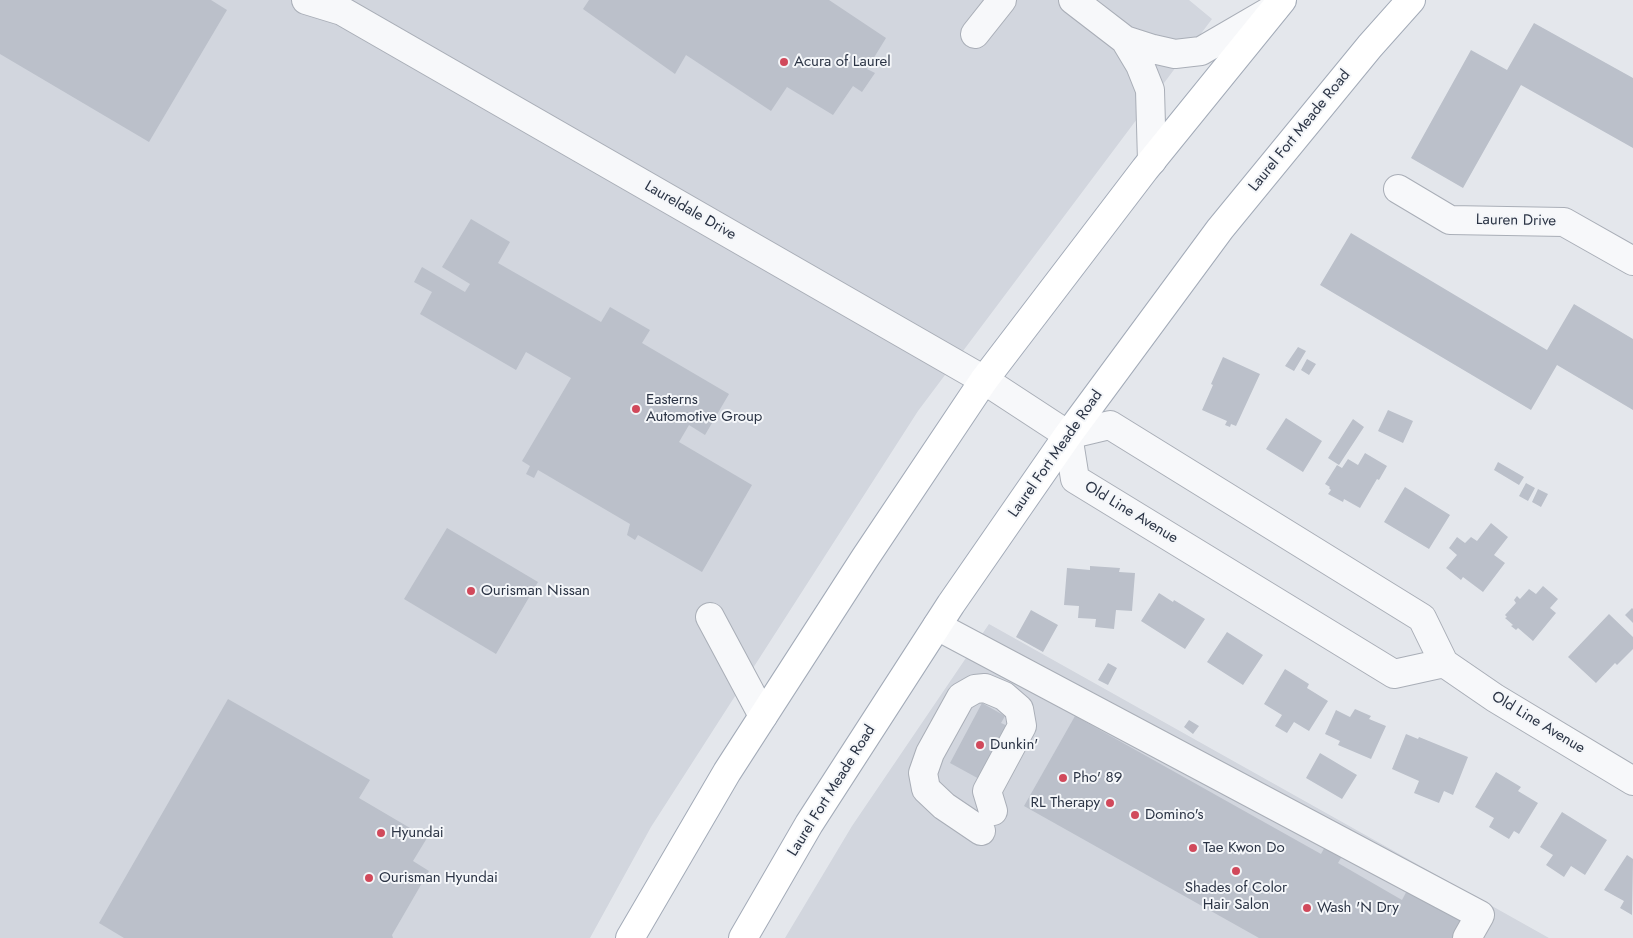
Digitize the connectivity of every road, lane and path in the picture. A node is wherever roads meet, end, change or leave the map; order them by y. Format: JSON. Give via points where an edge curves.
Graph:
{"nodes":[{"id":1,"x":306,"y":0,"type":"edge"},
{"id":2,"x":1002,"y":0,"type":"edge"},
{"id":3,"x":1073,"y":0,"type":"edge"},
{"id":4,"x":1411,"y":0,"type":"edge"},
{"id":5,"x":1279,"y":3,"type":"edge"},
{"id":6,"x":975,"y":34,"type":"dead end"},
{"id":7,"x":1125,"y":40,"type":"junction"},
{"id":8,"x":1152,"y":161,"type":"junction"},
{"id":9,"x":1398,"y":189,"type":"dead end"},
{"id":10,"x":1633,"y":261,"type":"edge"},
{"id":11,"x":984,"y":380,"type":"junction"},
{"id":12,"x":1068,"y":435,"type":"junction"},
{"id":13,"x":710,"y":618,"type":"dead end"},
{"id":14,"x":938,"y":626,"type":"junction"},
{"id":15,"x":1444,"y":663,"type":"junction"},
{"id":16,"x":763,"y":716,"type":"junction"},
{"id":17,"x":1631,"y":774,"type":"edge"},
{"id":18,"x":987,"y":821,"type":"joint"},
{"id":19,"x":630,"y":938,"type":"edge"},
{"id":20,"x":743,"y":938,"type":"edge"},
{"id":21,"x":1467,"y":938,"type":"edge"}],
"edges":[{"from":1,"to":11,"type":"street","name":"Laureldale Drive","via":[[342,11]]},
{"from":2,"to":6,"type":"street"},
{"from":3,"to":7,"type":"street"},
{"from":4,"to":12,"type":"main road","name":"Laurel Fort Meade Road","via":[[1220,229]]},
{"from":5,"to":7,"type":"street","via":[[1201,51],[1175,54]]},
{"from":5,"to":8,"type":"main road"},
{"from":7,"to":8,"type":"street","via":[[1150,90]]},
{"from":8,"to":11,"type":"main road"},
{"from":9,"to":10,"type":"street","name":"Lauren Drive","via":[[1450,220],[1564,222]]},
{"from":11,"to":12,"type":"street","name":"Laureldale Drive"},
{"from":11,"to":16,"type":"main road"},
{"from":12,"to":14,"type":"main road","name":"Laurel Fort Meade Road"},
{"from":12,"to":15,"type":"street","name":"Old Line Avenue","via":[[1110,425],[1422,618]]},
{"from":12,"to":15,"type":"street","name":"Old Line Avenue","via":[[1075,479],[1394,674]]},
{"from":13,"to":16,"type":"street"},
{"from":14,"to":20,"type":"main road","name":"Laurel Fort Meade Road","via":[[809,824]]},
{"from":14,"to":21,"type":"street","via":[[1480,915]]},
{"from":15,"to":17,"type":"street","name":"Old Line Avenue","via":[[1495,698]]},
{"from":16,"to":19,"type":"main road"},
{"from":18,"to":18,"type":"street","via":[[987,791],[1022,726],[1019,709],[1004,696],[975,688],[961,697],[930,753],[923,773],[926,789],[944,806]]}]}
